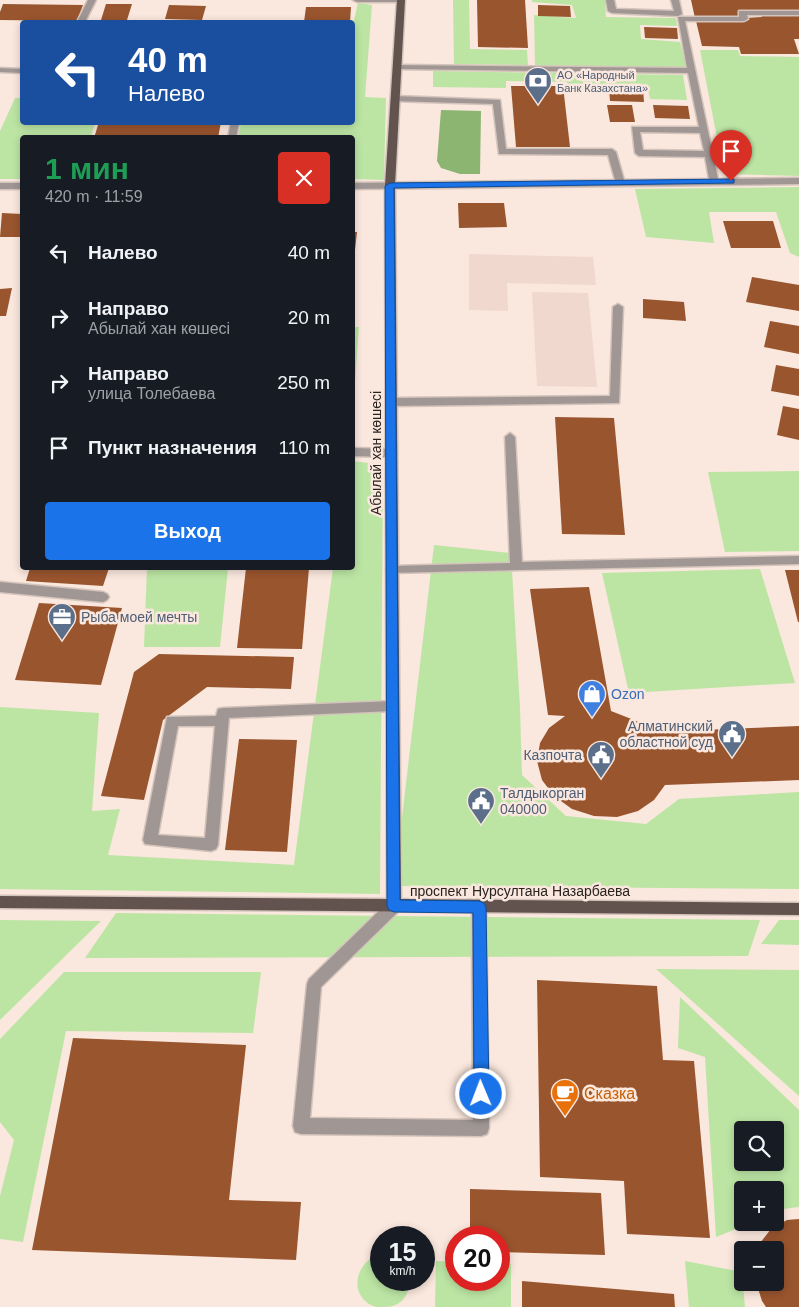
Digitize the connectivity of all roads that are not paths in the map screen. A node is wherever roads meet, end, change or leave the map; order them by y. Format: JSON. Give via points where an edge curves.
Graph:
{"nodes":[{"id":1,"x":92,"y":0,"type":"edge"},
{"id":2,"x":356,"y":0,"type":"edge"},
{"id":3,"x":401,"y":0,"type":"edge"},
{"id":4,"x":610,"y":0,"type":"edge"},
{"id":5,"x":675,"y":0,"type":"edge"},
{"id":6,"x":799,"y":13,"type":"edge"},
{"id":7,"x":82,"y":20,"type":"edge"},
{"id":8,"x":397,"y":66,"type":"junction"},
{"id":9,"x":0,"y":70,"type":"edge"},
{"id":10,"x":20,"y":71,"type":"edge"},
{"id":11,"x":692,"y":71,"type":"junction"},
{"id":12,"x":395,"y":99,"type":"junction"},
{"id":13,"x":704,"y":130,"type":"junction"},
{"id":14,"x":708,"y":154,"type":"junction"},
{"id":15,"x":799,"y":180,"type":"edge"},
{"id":16,"x":714,"y":182,"type":"junction"},
{"id":17,"x":620,"y":183,"type":"junction"},
{"id":18,"x":0,"y":186,"type":"edge"},
{"id":19,"x":20,"y":186,"type":"edge"},
{"id":20,"x":355,"y":186,"type":"edge"},
{"id":21,"x":390,"y":186,"type":"junction"},
{"id":22,"x":618,"y":307,"type":"dead end"},
{"id":23,"x":391,"y":402,"type":"junction"},
{"id":24,"x":510,"y":437,"type":"dead end"},
{"id":25,"x":355,"y":452,"type":"edge"},
{"id":26,"x":391,"y":453,"type":"junction"},
{"id":27,"x":799,"y":560,"type":"edge"},
{"id":28,"x":516,"y":567,"type":"junction"},
{"id":29,"x":392,"y":570,"type":"junction"},
{"id":30,"x":0,"y":587,"type":"edge"},
{"id":31,"x":103,"y":597,"type":"dead end"},
{"id":32,"x":393,"y":706,"type":"junction"},
{"id":33,"x":222,"y":721,"type":"junction"},
{"id":34,"x":0,"y":902,"type":"edge"},
{"id":35,"x":394,"y":906,"type":"junction"},
{"id":36,"x":479,"y":907,"type":"junction"},
{"id":37,"x":799,"y":909,"type":"edge"}],
"edges":[{"from":1,"to":7,"type":"street"},
{"from":2,"to":3,"type":"street"},
{"from":3,"to":8,"type":"main road","name":"Абылай хан көшесі"},
{"from":4,"to":5,"type":"street","via":[[612,11],[678,14]]},
{"from":6,"to":11,"type":"street","via":[[742,13],[744,19],[681,19]]},
{"from":8,"to":11,"type":"street"},
{"from":8,"to":12,"type":"main road","name":"Абылай хан көшесі"},
{"from":9,"to":10,"type":"street"},
{"from":11,"to":13,"type":"street"},
{"from":12,"to":17,"type":"street","via":[[497,102],[502,152],[612,152]]},
{"from":12,"to":21,"type":"main road","name":"Абылай хан көшесі"},
{"from":13,"to":14,"type":"street"},
{"from":13,"to":14,"type":"street","via":[[635,129],[639,153]]},
{"from":14,"to":16,"type":"street"},
{"from":15,"to":16,"type":"street"},
{"from":16,"to":17,"type":"street"},
{"from":17,"to":21,"type":"street"},
{"from":18,"to":19,"type":"street"},
{"from":20,"to":21,"type":"street"},
{"from":21,"to":23,"type":"main road","name":"Абылай хан көшесі"},
{"from":22,"to":23,"type":"street","via":[[615,400]]},
{"from":23,"to":26,"type":"main road","name":"Абылай хан көшесі"},
{"from":24,"to":28,"type":"street"},
{"from":25,"to":26,"type":"street"},
{"from":26,"to":29,"type":"main road","name":"Абылай хан көшесі"},
{"from":27,"to":28,"type":"street"},
{"from":28,"to":29,"type":"street"},
{"from":29,"to":32,"type":"main road","name":"Абылай хан көшесі"},
{"from":30,"to":31,"type":"street"},
{"from":32,"to":33,"type":"street","via":[[223,713]]},
{"from":32,"to":35,"type":"main road","name":"Абылай хан көшесі"},
{"from":33,"to":33,"type":"street","via":[[211,845],[150,840],[172,721]]},
{"from":34,"to":35,"type":"main road","name":"проспект Нурсултана Назарбаева"},
{"from":35,"to":36,"type":"main road","name":"проспект Нурсултана Назарбаева"},
{"from":35,"to":36,"type":"street","via":[[314,984],[300,1126],[481,1128]]},
{"from":36,"to":37,"type":"main road","name":"проспект Нурсултана Назарбаева"}]}
